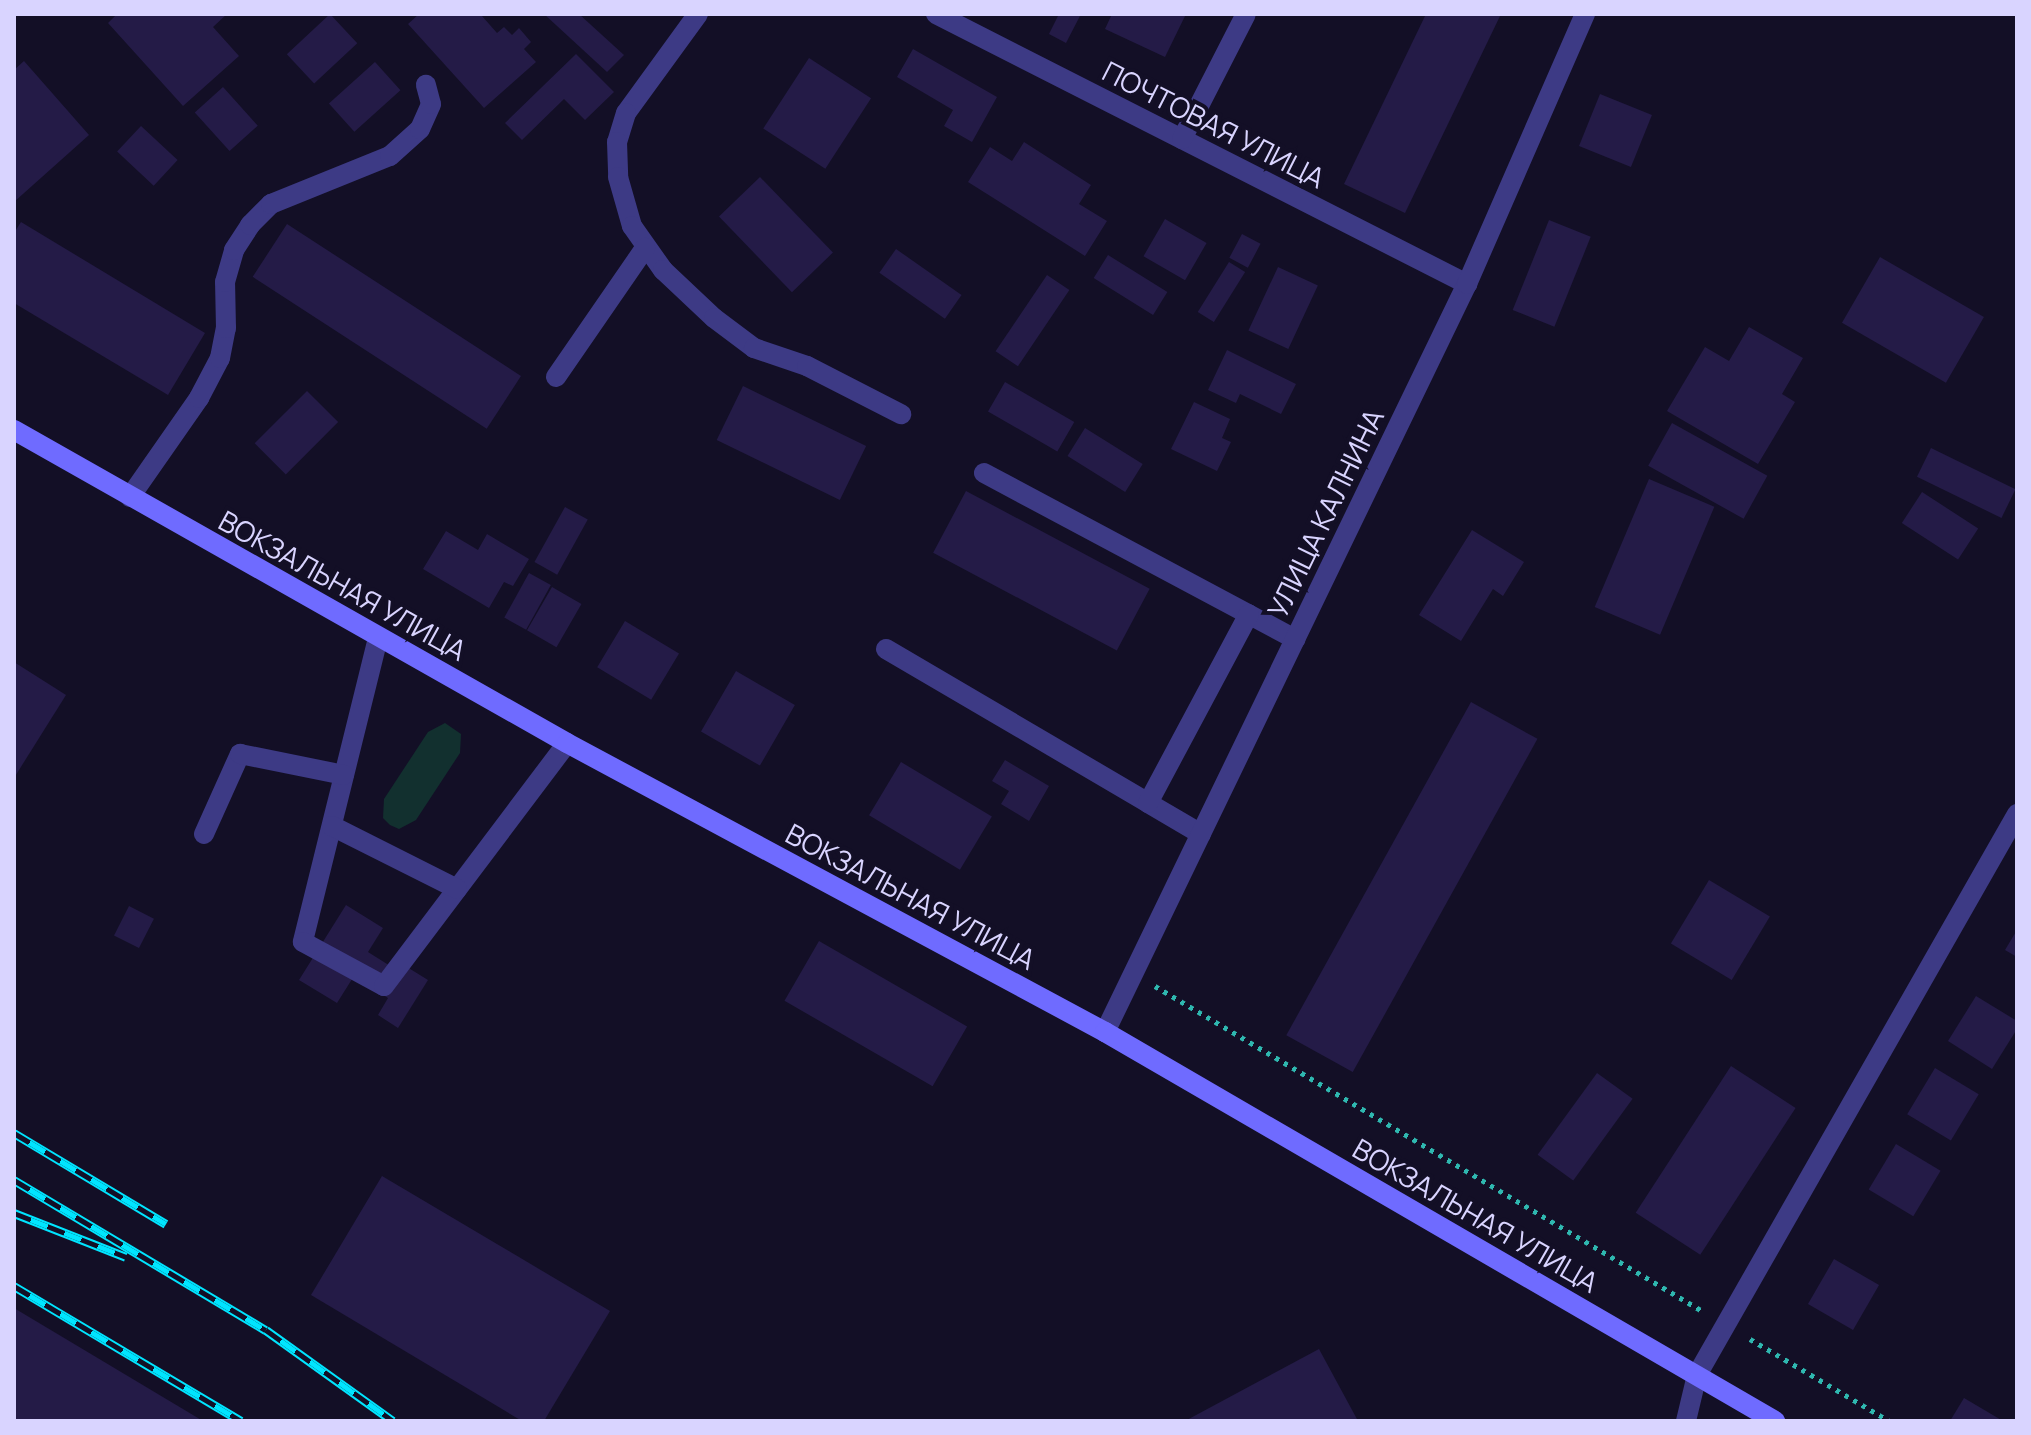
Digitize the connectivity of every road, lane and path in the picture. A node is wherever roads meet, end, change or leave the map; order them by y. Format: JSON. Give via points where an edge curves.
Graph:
{"nodes":[{"id":1,"x":698,"y":14,"type":"edge"},
{"id":2,"x":936,"y":14,"type":"edge"},
{"id":3,"x":1246,"y":14,"type":"edge"},
{"id":4,"x":1585,"y":14,"type":"edge"},
{"id":5,"x":426,"y":85,"type":"dead end"},
{"id":6,"x":1182,"y":139,"type":"junction"},
{"id":7,"x":645,"y":248,"type":"junction"},
{"id":8,"x":1467,"y":284,"type":"junction"},
{"id":9,"x":556,"y":377,"type":"dead end"},
{"id":10,"x":901,"y":414,"type":"dead end"},
{"id":11,"x":14,"y":430,"type":"edge"},
{"id":12,"x":984,"y":473,"type":"dead end"},
{"id":13,"x":130,"y":497,"type":"junction"},
{"id":14,"x":1249,"y":614,"type":"junction"},
{"id":15,"x":378,"y":638,"type":"junction"},
{"id":16,"x":1295,"y":639,"type":"junction"},
{"id":17,"x":886,"y":649,"type":"dead end"},
{"id":18,"x":567,"y":743,"type":"junction"},
{"id":19,"x":344,"y":775,"type":"junction"},
{"id":20,"x":1148,"y":803,"type":"junction"},
{"id":21,"x":2017,"y":814,"type":"edge"},
{"id":22,"x":332,"y":826,"type":"junction"},
{"id":23,"x":204,"y":834,"type":"dead end"},
{"id":24,"x":1201,"y":834,"type":"junction"},
{"id":25,"x":457,"y":889,"type":"junction"},
{"id":26,"x":1134,"y":973,"type":"junction"},
{"id":27,"x":1105,"y":1032,"type":"junction"},
{"id":28,"x":1726,"y":1325,"type":"junction"},
{"id":29,"x":1697,"y":1375,"type":"junction"},
{"id":30,"x":1686,"y":1421,"type":"edge"},
{"id":31,"x":1775,"y":1421,"type":"edge"},
{"id":32,"x":1889,"y":1421,"type":"edge"}],
"edges":[{"from":1,"to":7,"type":"street","via":[[626,113],[617,142],[618,177],[632,226]]},
{"from":2,"to":6,"type":"street","name":"ПОЧТОВАЯ УЛИЦА"},
{"from":3,"to":6,"type":"street"},
{"from":4,"to":8,"type":"street","name":"УЛИЦА КАЛНИНА"},
{"from":5,"to":13,"type":"street","via":[[431,104],[420,129],[390,156],[271,204],[250,225],[234,250],[225,282],[226,328],[220,358],[199,398]]},
{"from":6,"to":8,"type":"street","name":"ПОЧТОВАЯ УЛИЦА"},
{"from":7,"to":9,"type":"street"},
{"from":7,"to":10,"type":"street","via":[[714,318],[754,348],[807,366]]},
{"from":8,"to":16,"type":"street","name":"УЛИЦА КАЛНИНА"},
{"from":11,"to":13,"type":"main road","name":"ВОКЗАЛЬНАЯ УЛИЦА"},
{"from":12,"to":14,"type":"street"},
{"from":13,"to":15,"type":"main road","name":"ВОКЗАЛЬНАЯ УЛИЦА"},
{"from":14,"to":16,"type":"street"},
{"from":14,"to":20,"type":"street"},
{"from":15,"to":18,"type":"main road","name":"ВОКЗАЛЬНАЯ УЛИЦА"},
{"from":15,"to":19,"type":"street"},
{"from":16,"to":24,"type":"street","name":"УЛИЦА КАЛНИНА"},
{"from":17,"to":20,"type":"street"},
{"from":18,"to":25,"type":"street"},
{"from":18,"to":27,"type":"main road","name":"ВОКЗАЛЬНАЯ УЛИЦА"},
{"from":19,"to":22,"type":"street"},
{"from":19,"to":23,"type":"street","via":[[240,754]]},
{"from":20,"to":24,"type":"street"},
{"from":21,"to":28,"type":"street"},
{"from":22,"to":25,"type":"street"},
{"from":22,"to":25,"type":"street","via":[[303,942],[384,986]]},
{"from":24,"to":26,"type":"street","name":"УЛИЦА КАЛНИНА"},
{"from":26,"to":27,"type":"street","name":"УЛИЦА КАЛНИНА"},
{"from":26,"to":28,"type":"path"},
{"from":27,"to":29,"type":"main road","name":"ВОКЗАЛЬНАЯ УЛИЦА"},
{"from":28,"to":29,"type":"street"},
{"from":28,"to":32,"type":"path"},
{"from":29,"to":30,"type":"street"},
{"from":29,"to":31,"type":"main road","name":"ВОКЗАЛЬНАЯ УЛИЦА"}]}
